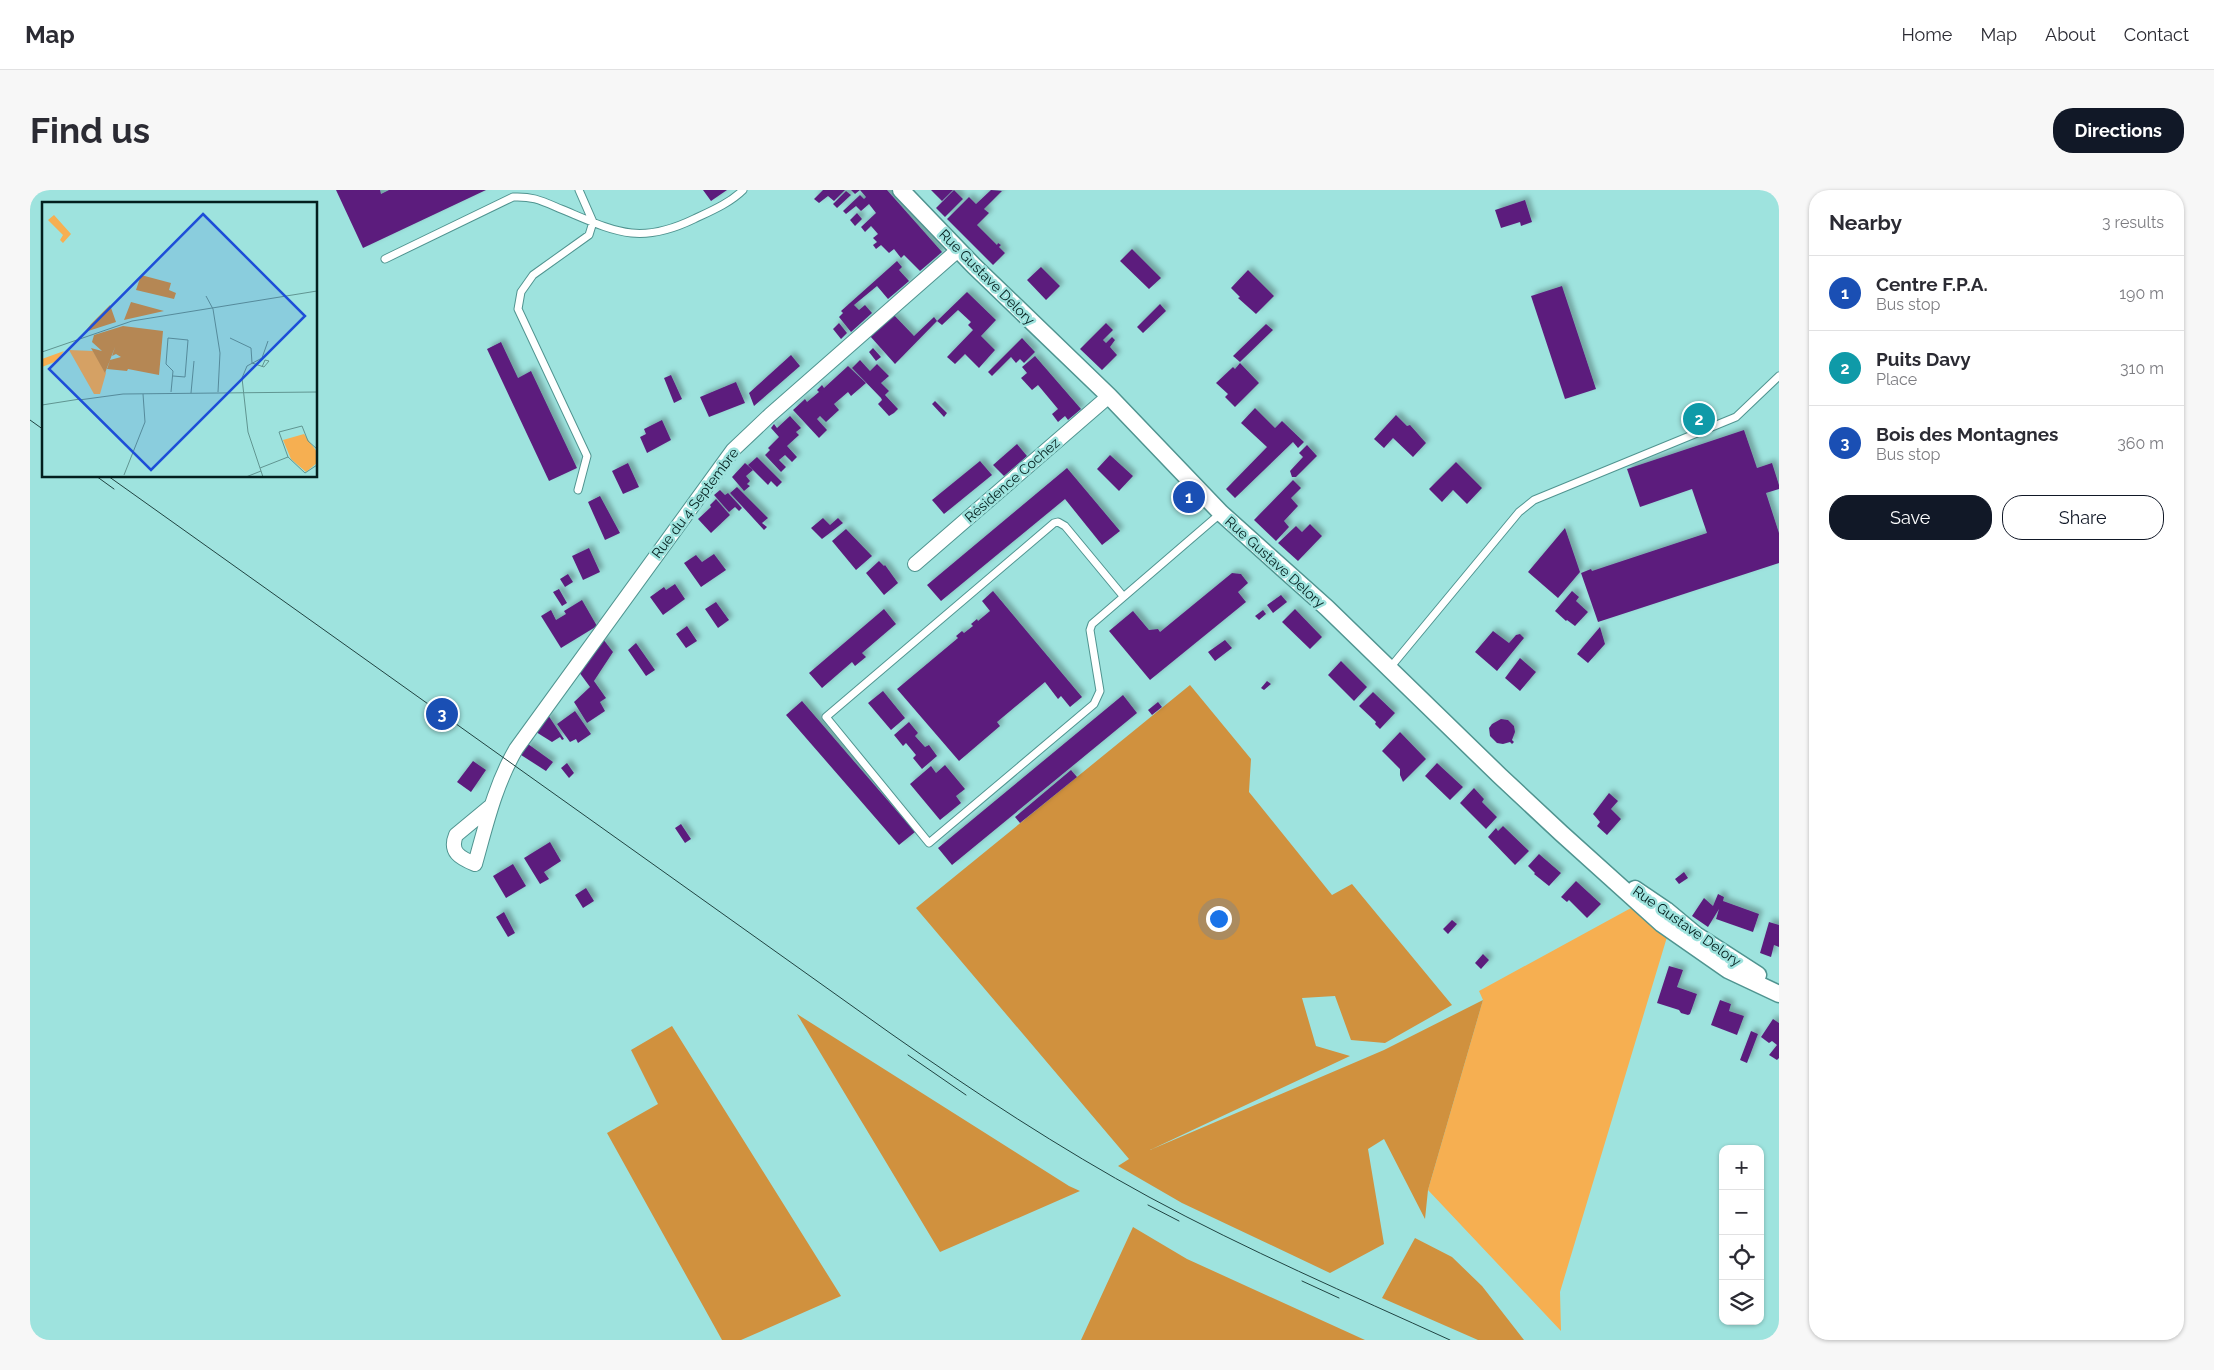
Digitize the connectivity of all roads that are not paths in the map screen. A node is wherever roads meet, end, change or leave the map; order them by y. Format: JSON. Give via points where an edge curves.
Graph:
{"nodes":[{"id":1,"x":579,"y":190,"type":"edge"},
{"id":2,"x":743,"y":190,"type":"edge"},
{"id":3,"x":901,"y":190,"type":"edge"},
{"id":4,"x":593,"y":222,"type":"junction"},
{"id":5,"x":958,"y":250,"type":"junction"},
{"id":6,"x":385,"y":259,"type":"dead end"},
{"id":7,"x":1779,"y":376,"type":"edge"},
{"id":8,"x":1109,"y":396,"type":"junction"},
{"id":9,"x":578,"y":490,"type":"dead end"},
{"id":10,"x":1221,"y":513,"type":"junction"},
{"id":11,"x":915,"y":564,"type":"dead end"},
{"id":12,"x":1123,"y":596,"type":"junction"},
{"id":13,"x":1389,"y":669,"type":"junction"},
{"id":14,"x":491,"y":806,"type":"dead end"},
{"id":15,"x":1779,"y":993,"type":"edge"}],
"edges":[{"from":1,"to":4,"type":"lane"},
{"from":2,"to":4,"type":"lane","via":[[724,204],[672,230],[644,234],[622,232]]},
{"from":3,"to":5,"type":"street","name":"Rue Gustave Delory"},
{"from":4,"to":6,"type":"lane","via":[[529,196],[514,197]]},
{"from":4,"to":9,"type":"lane","via":[[589,235],[533,275],[521,292],[518,309],[587,456]]},
{"from":5,"to":8,"type":"street","name":"Rue Gustave Delory"},
{"from":5,"to":14,"type":"street","name":"Rue du 4 Septembre","via":[[733,450],[522,740],[506,768]]},
{"from":7,"to":13,"type":"lane","via":[[1736,417],[1539,496],[1526,505]]},
{"from":8,"to":10,"type":"street","name":"Rue Gustave Delory"},
{"from":8,"to":11,"type":"street","name":"Résidence Cochez"},
{"from":10,"to":12,"type":"lane"},
{"from":10,"to":13,"type":"street","name":"Rue Gustave Delory","via":[[1311,593]]},
{"from":12,"to":12,"type":"lane","via":[[1092,624],[1090,630],[1100,691],[1098,699],[929,843],[826,717],[1054,523],[1065,526]]},
{"from":13,"to":15,"type":"street","name":"Rue Gustave Delory","via":[[1662,924],[1728,970]]}]}
